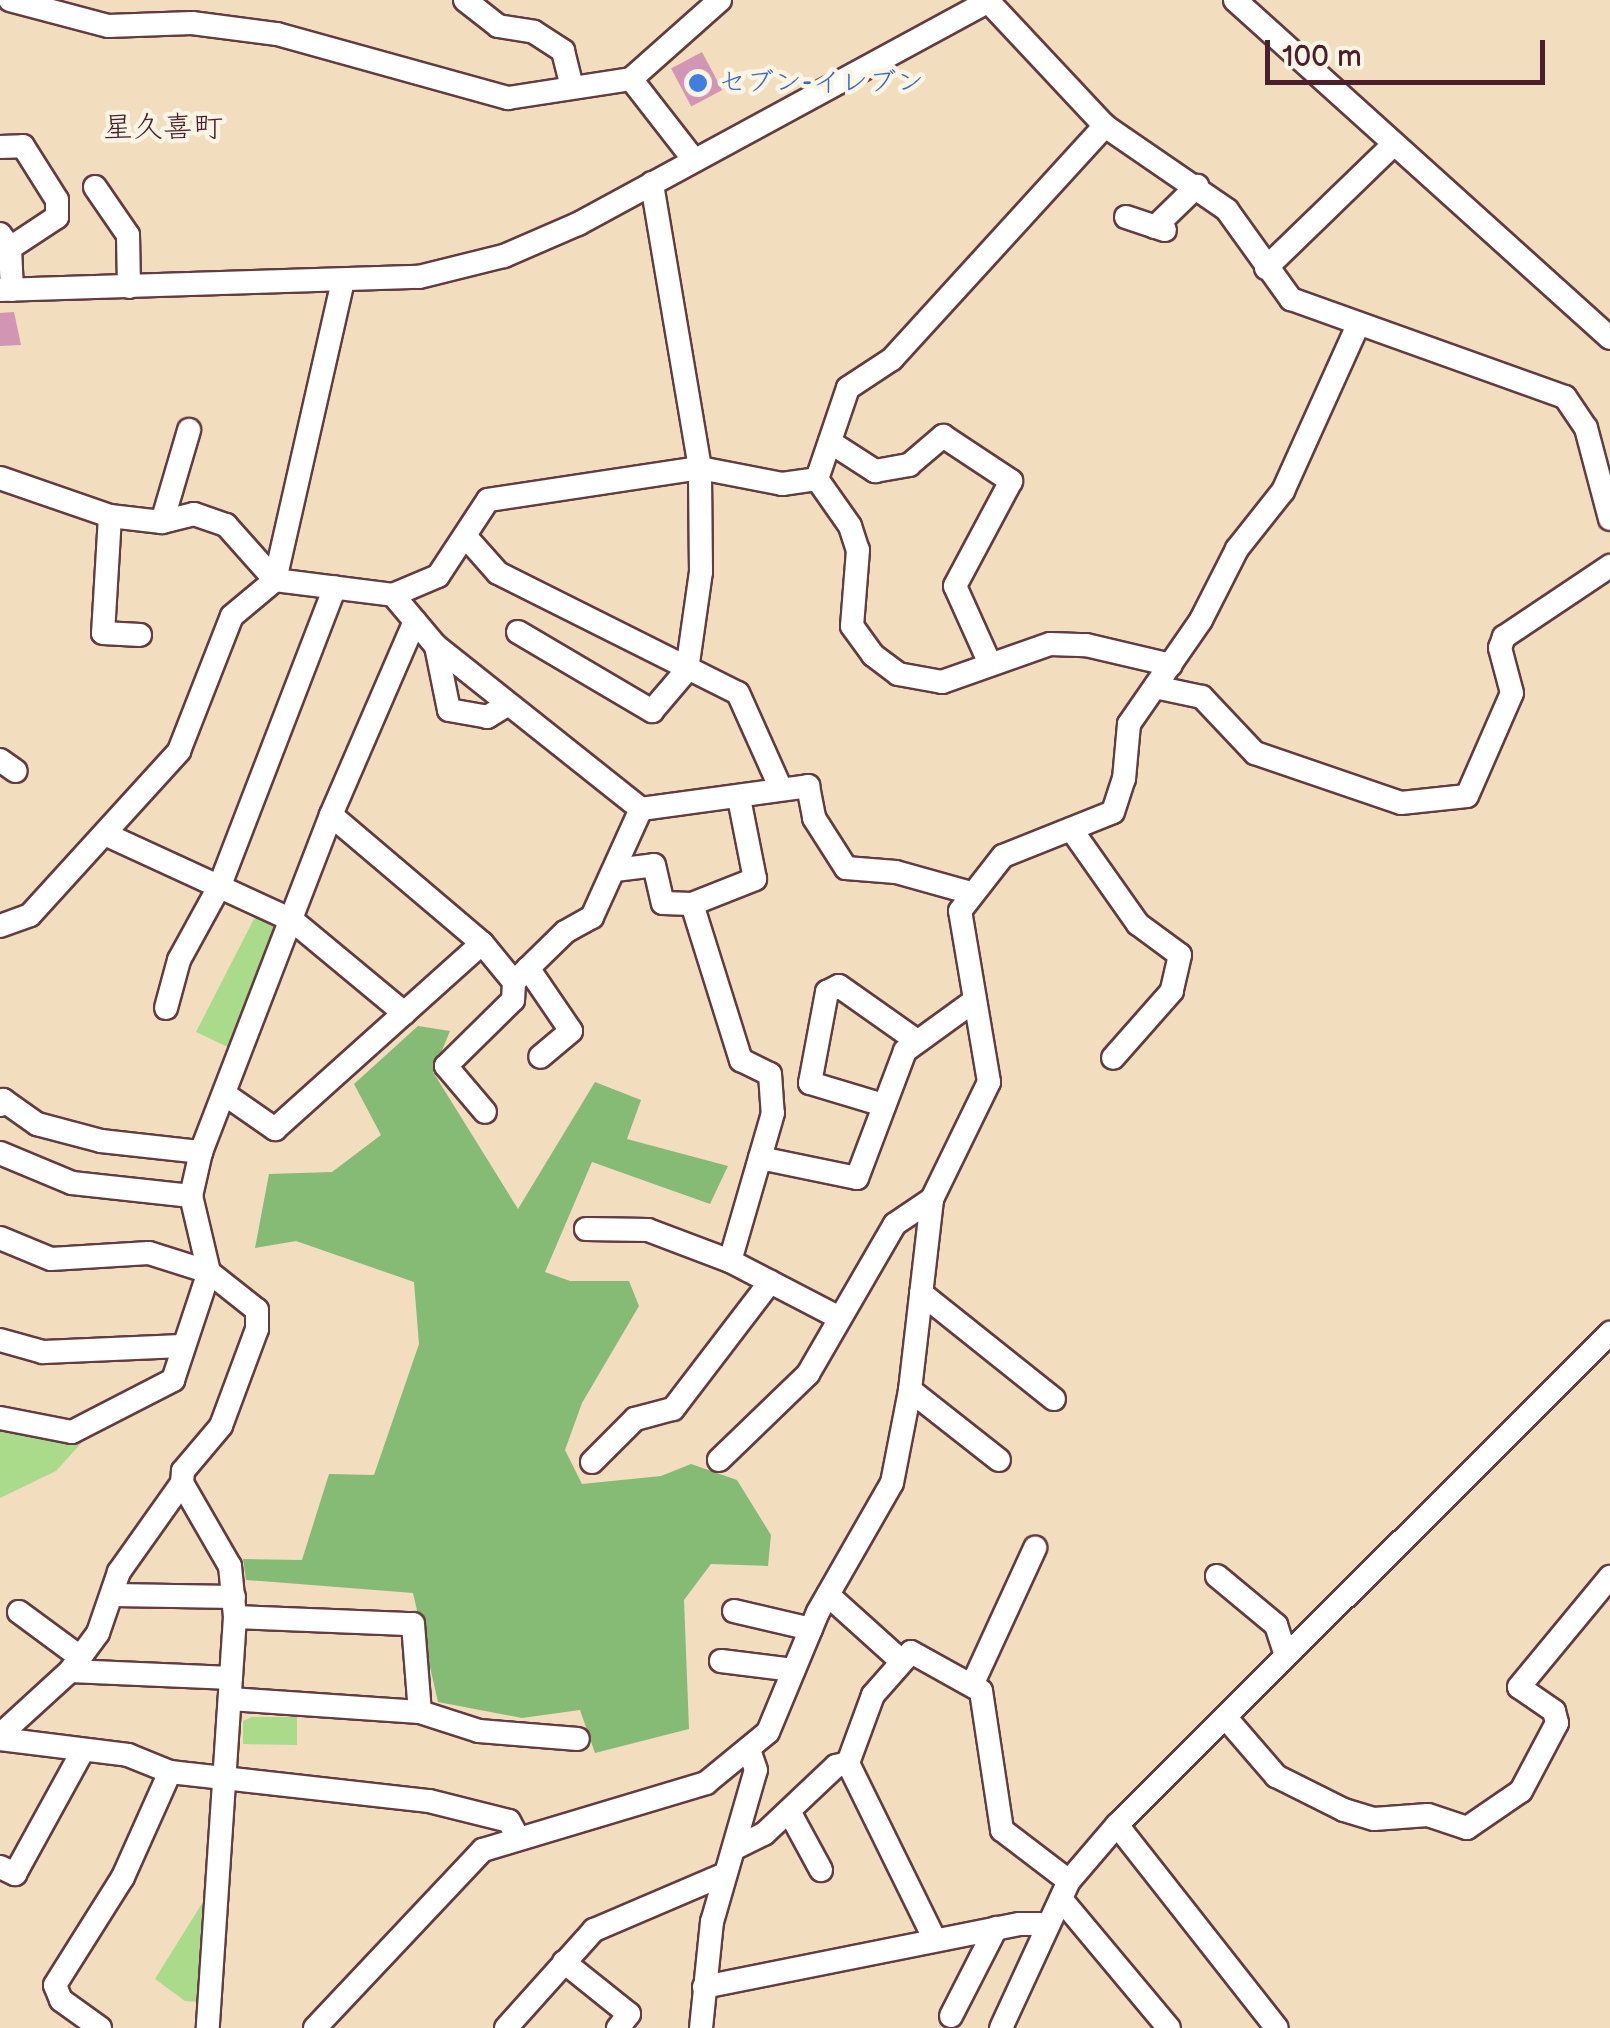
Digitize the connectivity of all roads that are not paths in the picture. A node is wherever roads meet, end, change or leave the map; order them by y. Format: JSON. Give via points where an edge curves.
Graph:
{"nodes":[{"id":1,"x":10,"y":0,"type":"edge"},
{"id":2,"x":465,"y":0,"type":"edge"},
{"id":3,"x":720,"y":0,"type":"edge"},
{"id":4,"x":989,"y":0,"type":"edge"},
{"id":5,"x":1235,"y":0,"type":"edge"},
{"id":6,"x":192,"y":12,"type":"edge"},
{"id":7,"x":631,"y":79,"type":"junction"},
{"id":8,"x":572,"y":87,"type":"junction"},
{"id":9,"x":1105,"y":126,"type":"junction"},
{"id":10,"x":1394,"y":144,"type":"junction"},
{"id":11,"x":0,"y":147,"type":"edge"},
{"id":12,"x":694,"y":160,"type":"junction"},
{"id":13,"x":652,"y":183,"type":"junction"},
{"id":14,"x":1197,"y":186,"type":"junction"},
{"id":15,"x":96,"y":187,"type":"dead end"},
{"id":16,"x":1126,"y":217,"type":"dead end"},
{"id":17,"x":5,"y":241,"type":"edge"},
{"id":18,"x":1266,"y":268,"type":"junction"},
{"id":19,"x":343,"y":281,"type":"junction"},
{"id":20,"x":128,"y":286,"type":"junction"},
{"id":21,"x":6,"y":290,"type":"edge"},
{"id":22,"x":1356,"y":327,"type":"junction"},
{"id":23,"x":1610,"y":338,"type":"edge"},
{"id":24,"x":189,"y":430,"type":"dead end"},
{"id":25,"x":830,"y":442,"type":"junction"},
{"id":26,"x":700,"y":468,"type":"junction"},
{"id":27,"x":0,"y":478,"type":"edge"},
{"id":28,"x":817,"y":480,"type":"junction"},
{"id":29,"x":110,"y":516,"type":"junction"},
{"id":30,"x":1610,"y":519,"type":"edge"},
{"id":31,"x":162,"y":522,"type":"junction"},
{"id":32,"x":466,"y":537,"type":"junction"},
{"id":33,"x":1610,"y":566,"type":"edge"},
{"id":34,"x":275,"y":580,"type":"junction"},
{"id":35,"x":335,"y":587,"type":"junction"},
{"id":36,"x":393,"y":595,"type":"junction"},
{"id":37,"x":415,"y":621,"type":"junction"},
{"id":38,"x":518,"y":632,"type":"dead end"},
{"id":39,"x":140,"y":635,"type":"dead end"},
{"id":40,"x":436,"y":646,"type":"junction"},
{"id":41,"x":990,"y":664,"type":"junction"},
{"id":42,"x":1170,"y":665,"type":"junction"},
{"id":43,"x":687,"y":670,"type":"junction"},
{"id":44,"x":1155,"y":686,"type":"junction"},
{"id":45,"x":505,"y":706,"type":"junction"},
{"id":46,"x":781,"y":789,"type":"junction"},
{"id":47,"x":740,"y":798,"type":"junction"},
{"id":48,"x":641,"y":809,"type":"junction"},
{"id":49,"x":331,"y":815,"type":"junction"},
{"id":50,"x":1071,"y":829,"type":"junction"},
{"id":51,"x":107,"y":836,"type":"junction"},
{"id":52,"x":616,"y":870,"type":"junction"},
{"id":53,"x":220,"y":885,"type":"junction"},
{"id":54,"x":971,"y":892,"type":"junction"},
{"id":55,"x":692,"y":904,"type":"junction"},
{"id":56,"x":292,"y":920,"type":"junction"},
{"id":57,"x":0,"y":926,"type":"edge"},
{"id":58,"x":482,"y":943,"type":"junction"},
{"id":59,"x":521,"y":975,"type":"junction"},
{"id":60,"x":971,"y":1003,"type":"junction"},
{"id":61,"x":166,"y":1008,"type":"dead end"},
{"id":62,"x":404,"y":1014,"type":"junction"},
{"id":63,"x":917,"y":1042,"type":"junction"},
{"id":64,"x":540,"y":1057,"type":"dead end"},
{"id":65,"x":1112,"y":1058,"type":"dead end"},
{"id":66,"x":226,"y":1095,"type":"junction"},
{"id":67,"x":880,"y":1104,"type":"junction"},
{"id":68,"x":0,"y":1105,"type":"edge"},
{"id":69,"x":485,"y":1112,"type":"dead end"},
{"id":70,"x":201,"y":1152,"type":"junction"},
{"id":71,"x":0,"y":1153,"type":"edge"},
{"id":72,"x":760,"y":1158,"type":"junction"},
{"id":73,"x":191,"y":1196,"type":"junction"},
{"id":74,"x":932,"y":1198,"type":"junction"},
{"id":75,"x":586,"y":1229,"type":"dead end"},
{"id":76,"x":0,"y":1238,"type":"edge"},
{"id":77,"x":730,"y":1262,"type":"junction"},
{"id":78,"x":210,"y":1272,"type":"junction"},
{"id":79,"x":770,"y":1282,"type":"junction"},
{"id":80,"x":922,"y":1292,"type":"junction"},
{"id":81,"x":838,"y":1317,"type":"junction"},
{"id":82,"x":1610,"y":1333,"type":"edge"},
{"id":83,"x":0,"y":1340,"type":"edge"},
{"id":84,"x":182,"y":1346,"type":"junction"},
{"id":85,"x":910,"y":1390,"type":"junction"},
{"id":86,"x":1054,"y":1399,"type":"dead end"},
{"id":87,"x":0,"y":1418,"type":"edge"},
{"id":88,"x":719,"y":1460,"type":"dead end"},
{"id":89,"x":999,"y":1460,"type":"dead end"},
{"id":90,"x":592,"y":1462,"type":"dead end"},
{"id":91,"x":182,"y":1483,"type":"junction"},
{"id":92,"x":1036,"y":1548,"type":"dead end"},
{"id":93,"x":1217,"y":1576,"type":"dead end"},
{"id":94,"x":1610,"y":1577,"type":"edge"},
{"id":95,"x":114,"y":1595,"type":"junction"},
{"id":96,"x":828,"y":1595,"type":"junction"},
{"id":97,"x":234,"y":1607,"type":"junction"},
{"id":98,"x":19,"y":1612,"type":"dead end"},
{"id":99,"x":734,"y":1612,"type":"dead end"},
{"id":100,"x":811,"y":1629,"type":"junction"},
{"id":101,"x":1286,"y":1655,"type":"junction"},
{"id":102,"x":899,"y":1659,"type":"junction"},
{"id":103,"x":721,"y":1660,"type":"dead end"},
{"id":104,"x":75,"y":1664,"type":"junction"},
{"id":105,"x":793,"y":1670,"type":"junction"},
{"id":106,"x":973,"y":1683,"type":"junction"},
{"id":107,"x":230,"y":1689,"type":"junction"},
{"id":108,"x":420,"y":1712,"type":"junction"},
{"id":109,"x":1226,"y":1718,"type":"junction"},
{"id":110,"x":0,"y":1737,"type":"edge"},
{"id":111,"x":578,"y":1739,"type":"dead end"},
{"id":112,"x":750,"y":1753,"type":"junction"},
{"id":113,"x":81,"y":1754,"type":"junction"},
{"id":114,"x":848,"y":1762,"type":"junction"},
{"id":115,"x":170,"y":1772,"type":"junction"},
{"id":116,"x":224,"y":1776,"type":"junction"},
{"id":117,"x":790,"y":1813,"type":"junction"},
{"id":118,"x":1117,"y":1825,"type":"junction"},
{"id":119,"x":517,"y":1836,"type":"junction"},
{"id":120,"x":735,"y":1848,"type":"junction"},
{"id":121,"x":0,"y":1867,"type":"edge"},
{"id":122,"x":821,"y":1870,"type":"dead end"},
{"id":123,"x":724,"y":1874,"type":"junction"},
{"id":124,"x":1065,"y":1890,"type":"junction"},
{"id":125,"x":1048,"y":1924,"type":"junction"},
{"id":126,"x":996,"y":1928,"type":"junction"},
{"id":127,"x":935,"y":1940,"type":"junction"},
{"id":128,"x":564,"y":1962,"type":"junction"},
{"id":129,"x":704,"y":1987,"type":"junction"},
{"id":130,"x":951,"y":2016,"type":"dead end"},
{"id":131,"x":100,"y":2028,"type":"edge"},
{"id":132,"x":208,"y":2028,"type":"edge"},
{"id":133,"x":315,"y":2028,"type":"edge"},
{"id":134,"x":506,"y":2028,"type":"edge"},
{"id":135,"x":618,"y":2028,"type":"edge"},
{"id":136,"x":701,"y":2028,"type":"edge"},
{"id":137,"x":1002,"y":2028,"type":"edge"},
{"id":138,"x":1169,"y":2028,"type":"edge"},
{"id":139,"x":1277,"y":2028,"type":"edge"}],
"edges":[{"from":1,"to":6,"type":"street","via":[[108,26]]},
{"from":2,"to":8,"type":"street","via":[[498,26],[534,32],[563,51]]},
{"from":3,"to":7,"type":"street"},
{"from":4,"to":9,"type":"street"},
{"from":4,"to":12,"type":"street"},
{"from":5,"to":10,"type":"street"},
{"from":6,"to":8,"type":"street","via":[[492,96]]},
{"from":7,"to":8,"type":"street"},
{"from":7,"to":12,"type":"street"},
{"from":9,"to":14,"type":"street"},
{"from":9,"to":25,"type":"street","via":[[892,360],[848,388]]},
{"from":10,"to":18,"type":"street"},
{"from":10,"to":23,"type":"street"},
{"from":11,"to":17,"type":"street","via":[[22,146],[57,200],[57,217]]},
{"from":12,"to":13,"type":"street"},
{"from":13,"to":19,"type":"street","via":[[504,256],[419,277]]},
{"from":13,"to":26,"type":"street"},
{"from":14,"to":16,"type":"street","via":[[1162,229]]},
{"from":14,"to":18,"type":"street","via":[[1227,210]]},
{"from":15,"to":20,"type":"street","via":[[128,235]]},
{"from":17,"to":21,"type":"street"},
{"from":18,"to":22,"type":"street","via":[[1291,299]]},
{"from":19,"to":20,"type":"street"},
{"from":19,"to":34,"type":"street"},
{"from":20,"to":21,"type":"street"},
{"from":22,"to":30,"type":"street","via":[[1399,334],[1565,397],[1586,428]]},
{"from":22,"to":42,"type":"street","via":[[1284,491],[1236,549]]},
{"from":24,"to":31,"type":"street"},
{"from":25,"to":28,"type":"street"},
{"from":25,"to":41,"type":"street","via":[[875,472],[908,465],[943,436],[1011,481],[955,586]]},
{"from":26,"to":28,"type":"street","via":[[782,484]]},
{"from":26,"to":32,"type":"street","via":[[488,500]]},
{"from":26,"to":43,"type":"street","via":[[701,572]]},
{"from":27,"to":29,"type":"street"},
{"from":28,"to":41,"type":"street","via":[[850,526],[858,550],[852,626],[873,655],[920,682],[942,682]]},
{"from":29,"to":31,"type":"street"},
{"from":29,"to":39,"type":"street","via":[[103,633]]},
{"from":31,"to":34,"type":"street","via":[[194,514],[226,525]]},
{"from":32,"to":36,"type":"street","via":[[438,576]]},
{"from":32,"to":43,"type":"street","via":[[498,573]]},
{"from":33,"to":44,"type":"street","via":[[1504,637],[1500,648],[1512,693],[1467,796],[1401,804],[1255,753],[1202,697]]},
{"from":34,"to":35,"type":"street"},
{"from":34,"to":51,"type":"street","via":[[232,616],[179,751]]},
{"from":35,"to":36,"type":"street"},
{"from":35,"to":53,"type":"street"},
{"from":36,"to":37,"type":"street"},
{"from":37,"to":40,"type":"street"},
{"from":37,"to":49,"type":"street"},
{"from":38,"to":43,"type":"street","via":[[652,712]]},
{"from":40,"to":45,"type":"street","via":[[473,670]]},
{"from":40,"to":45,"type":"street","via":[[449,710],[487,717]]},
{"from":41,"to":42,"type":"street","via":[[1050,644],[1086,645]]},
{"from":42,"to":44,"type":"street"},
{"from":43,"to":46,"type":"street","via":[[738,693]]},
{"from":44,"to":50,"type":"street","via":[[1129,724],[1120,801],[1113,812]]},
{"from":45,"to":48,"type":"street"},
{"from":46,"to":47,"type":"street"},
{"from":46,"to":54,"type":"street","via":[[808,786],[814,818],[846,868],[896,872]]},
{"from":47,"to":48,"type":"street"},
{"from":47,"to":55,"type":"street","via":[[755,879]]},
{"from":48,"to":52,"type":"street"},
{"from":49,"to":56,"type":"street"},
{"from":49,"to":58,"type":"street"},
{"from":50,"to":54,"type":"street","via":[[1003,856]]},
{"from":50,"to":65,"type":"street","via":[[1138,924],[1180,955],[1172,991]]},
{"from":51,"to":53,"type":"street"},
{"from":51,"to":57,"type":"street","via":[[30,914]]},
{"from":52,"to":55,"type":"street","via":[[654,865],[663,902]]},
{"from":52,"to":59,"type":"street","via":[[592,916]]},
{"from":53,"to":56,"type":"street"},
{"from":53,"to":61,"type":"street","via":[[179,960]]},
{"from":54,"to":60,"type":"street","via":[[960,910]]},
{"from":55,"to":72,"type":"street","via":[[740,1060],[770,1074],[773,1113]]},
{"from":56,"to":62,"type":"street"},
{"from":56,"to":66,"type":"street"},
{"from":58,"to":59,"type":"street"},
{"from":58,"to":62,"type":"street"},
{"from":59,"to":64,"type":"street","via":[[571,1031]]},
{"from":59,"to":69,"type":"street","via":[[513,1000],[446,1066]]},
{"from":60,"to":63,"type":"street"},
{"from":60,"to":74,"type":"street","via":[[989,1082]]},
{"from":62,"to":66,"type":"street","via":[[276,1129]]},
{"from":63,"to":67,"type":"street","via":[[905,1051]]},
{"from":63,"to":67,"type":"street","via":[[839,986],[827,992],[810,1082]]},
{"from":66,"to":70,"type":"street"},
{"from":67,"to":72,"type":"street","via":[[858,1178]]},
{"from":68,"to":70,"type":"street","via":[[3,1100],[37,1124],[101,1141]]},
{"from":70,"to":73,"type":"street"},
{"from":71,"to":73,"type":"street","via":[[72,1183]]},
{"from":72,"to":77,"type":"street"},
{"from":73,"to":78,"type":"street"},
{"from":74,"to":80,"type":"street"},
{"from":74,"to":81,"type":"street","via":[[894,1224]]},
{"from":75,"to":77,"type":"street","via":[[648,1230]]},
{"from":76,"to":78,"type":"street","via":[[51,1259],[150,1253]]},
{"from":77,"to":79,"type":"street"},
{"from":78,"to":84,"type":"street"},
{"from":78,"to":91,"type":"street","via":[[258,1310],[257,1329],[221,1426],[182,1472]]},
{"from":79,"to":81,"type":"street"},
{"from":79,"to":90,"type":"street","via":[[673,1409],[635,1420]]},
{"from":80,"to":85,"type":"street"},
{"from":80,"to":86,"type":"street"},
{"from":81,"to":88,"type":"street","via":[[808,1374]]},
{"from":82,"to":101,"type":"street"},
{"from":83,"to":84,"type":"street","via":[[43,1352]]},
{"from":84,"to":87,"type":"street","via":[[174,1380],[72,1432]]},
{"from":85,"to":89,"type":"street"},
{"from":85,"to":96,"type":"street","via":[[892,1483]]},
{"from":91,"to":95,"type":"street","via":[[119,1572]]},
{"from":91,"to":97,"type":"street","via":[[230,1566]]},
{"from":92,"to":106,"type":"street"},
{"from":93,"to":101,"type":"street","via":[[1276,1625]]},
{"from":94,"to":109,"type":"street","via":[[1519,1687],[1554,1711],[1558,1722],[1521,1791],[1467,1828],[1428,1816],[1374,1819],[1344,1810],[1276,1776]]},
{"from":95,"to":97,"type":"street"},
{"from":95,"to":104,"type":"street"},
{"from":96,"to":100,"type":"street"},
{"from":96,"to":102,"type":"street"},
{"from":97,"to":107,"type":"street"},
{"from":97,"to":108,"type":"street","via":[[413,1624]]},
{"from":98,"to":104,"type":"street"},
{"from":99,"to":100,"type":"street"},
{"from":100,"to":105,"type":"street"},
{"from":101,"to":109,"type":"street"},
{"from":102,"to":106,"type":"street","via":[[910,1652]]},
{"from":102,"to":114,"type":"street","via":[[872,1695]]},
{"from":103,"to":105,"type":"street"},
{"from":104,"to":107,"type":"street"},
{"from":104,"to":110,"type":"street"},
{"from":105,"to":112,"type":"street","via":[[780,1713]]},
{"from":106,"to":124,"type":"street","via":[[985,1698],[1002,1830]]},
{"from":107,"to":108,"type":"street"},
{"from":107,"to":116,"type":"street"},
{"from":108,"to":111,"type":"street","via":[[479,1731]]},
{"from":109,"to":118,"type":"street"},
{"from":110,"to":113,"type":"street"},
{"from":112,"to":119,"type":"street","via":[[706,1783]]},
{"from":112,"to":120,"type":"street","via":[[756,1770]]},
{"from":113,"to":115,"type":"street","via":[[128,1755]]},
{"from":113,"to":121,"type":"street","via":[[15,1874]]},
{"from":114,"to":117,"type":"street"},
{"from":114,"to":127,"type":"street"},
{"from":115,"to":116,"type":"street"},
{"from":115,"to":131,"type":"street","via":[[123,1876],[56,1985],[61,2000]]},
{"from":116,"to":119,"type":"street","via":[[429,1802],[509,1821]]},
{"from":116,"to":132,"type":"street"},
{"from":117,"to":120,"type":"street"},
{"from":117,"to":122,"type":"street"},
{"from":118,"to":124,"type":"street"},
{"from":118,"to":139,"type":"street"},
{"from":119,"to":133,"type":"street","via":[[484,1850]]},
{"from":120,"to":123,"type":"street"},
{"from":123,"to":128,"type":"street","via":[[632,1908],[594,1930]]},
{"from":123,"to":129,"type":"street"},
{"from":124,"to":125,"type":"street"},
{"from":124,"to":138,"type":"street"},
{"from":125,"to":126,"type":"street"},
{"from":125,"to":137,"type":"street"},
{"from":126,"to":127,"type":"street"},
{"from":126,"to":130,"type":"street"},
{"from":127,"to":129,"type":"street"},
{"from":128,"to":134,"type":"street"},
{"from":128,"to":135,"type":"street","via":[[629,2014]]},
{"from":129,"to":136,"type":"street"}]}
